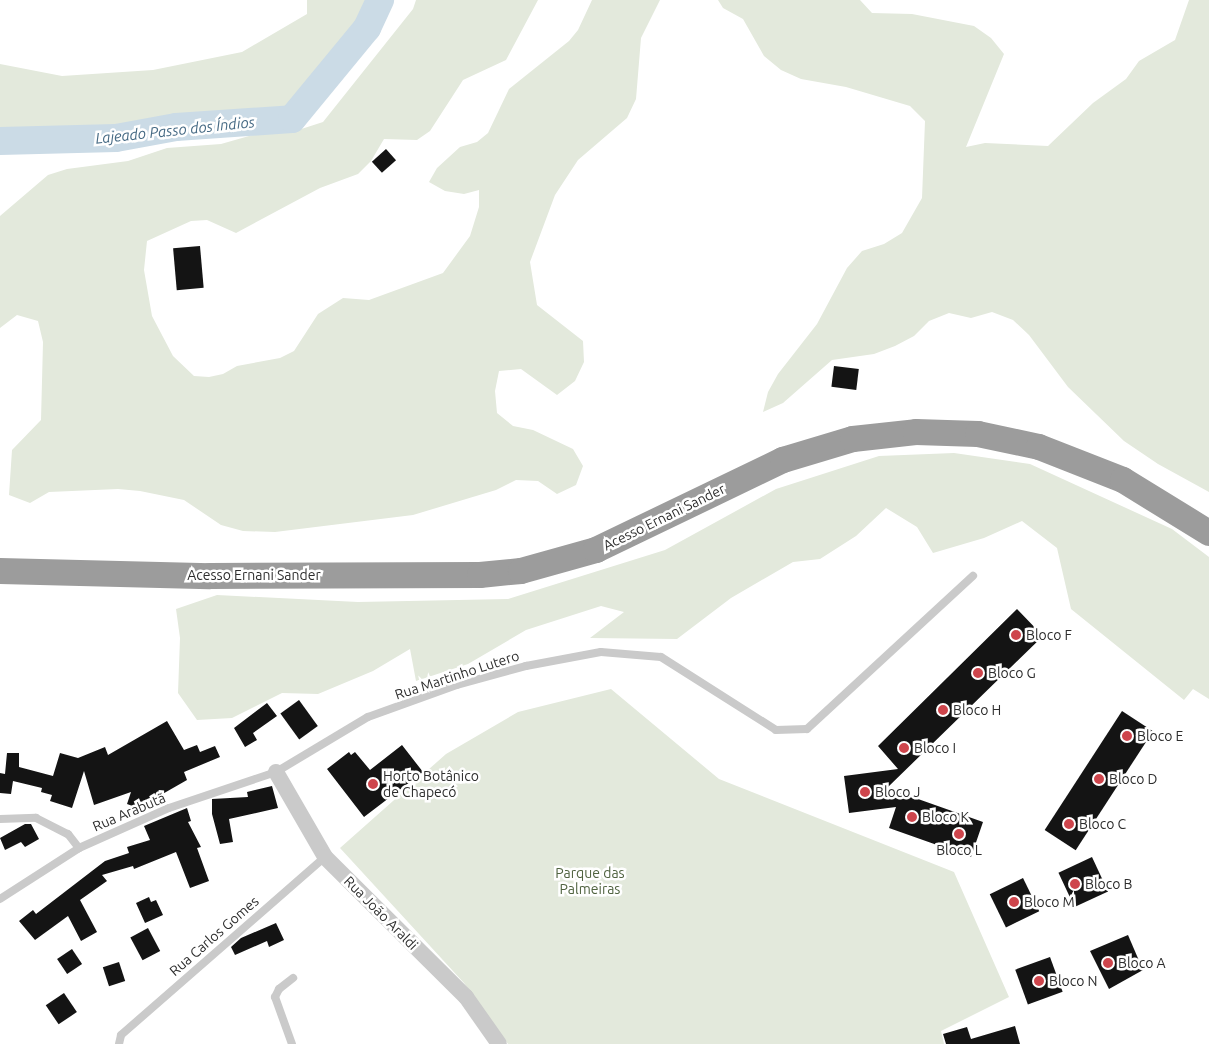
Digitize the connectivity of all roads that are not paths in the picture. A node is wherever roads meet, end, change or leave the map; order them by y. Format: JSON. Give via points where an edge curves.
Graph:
{"nodes":[{"id":1,"x":1209,"y":533,"type":"edge"},
{"id":2,"x":0,"y":571,"type":"edge"},
{"id":3,"x":973,"y":576,"type":"dead end"},
{"id":4,"x":276,"y":772,"type":"junction"},
{"id":5,"x":0,"y":820,"type":"edge"},
{"id":6,"x":79,"y":848,"type":"junction"},
{"id":7,"x":325,"y":857,"type":"junction"},
{"id":8,"x":0,"y":899,"type":"edge"},
{"id":9,"x":293,"y":978,"type":"dead end"},
{"id":10,"x":119,"y":1044,"type":"edge"},
{"id":11,"x":292,"y":1044,"type":"edge"},
{"id":12,"x":499,"y":1044,"type":"edge"}],
"edges":[{"from":1,"to":2,"type":"highway","name":"Acesso Ernani Sander","via":[[1123,480],[1047,450],[978,434],[916,432],[852,439],[783,460],[596,550],[522,570],[480,575],[239,576]]},
{"from":3,"to":4,"type":"lane","name":"Rua Martinho Lutero","via":[[807,729],[776,730],[661,657],[601,652],[526,666],[458,685],[368,717]]},
{"from":4,"to":6,"type":"lane","name":"Rua Arabutã","via":[[169,808]]},
{"from":4,"to":7,"type":"street","name":"Rua João Araldi"},
{"from":5,"to":6,"type":"lane","via":[[36,818],[68,834]]},
{"from":6,"to":8,"type":"lane"},
{"from":7,"to":10,"type":"lane","name":"Rua Carlos Gomes","via":[[121,1035]]},
{"from":7,"to":12,"type":"street","name":"Rua João Araldi","via":[[466,997]]},
{"from":9,"to":11,"type":"lane","via":[[279,989],[275,997]]}]}
